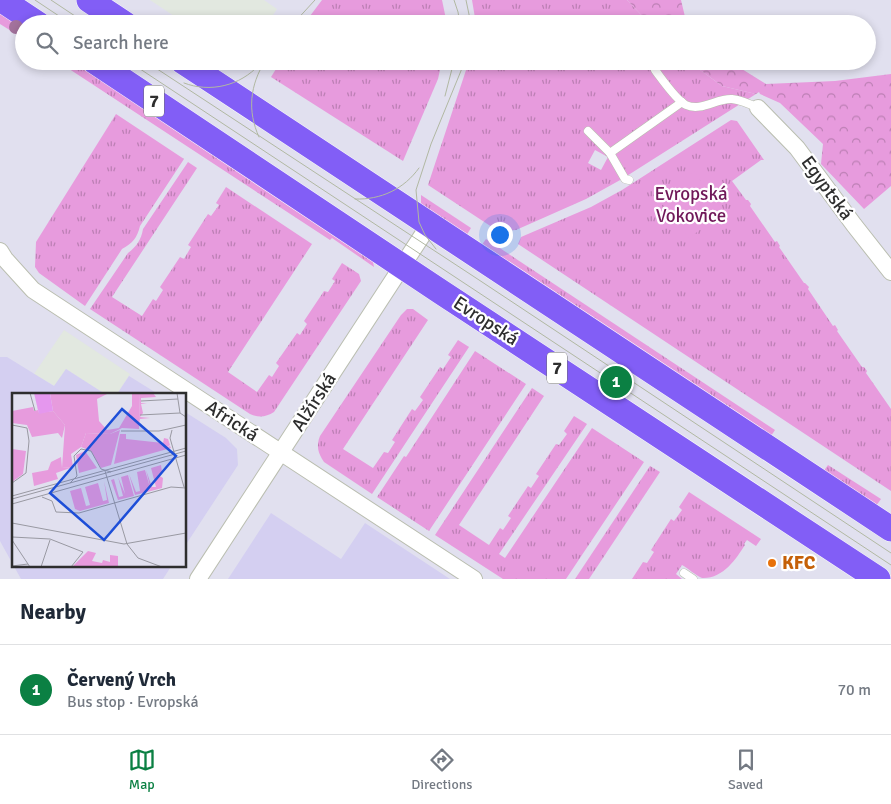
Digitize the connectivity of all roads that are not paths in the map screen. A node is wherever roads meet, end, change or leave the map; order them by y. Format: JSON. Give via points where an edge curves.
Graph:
{"nodes":[{"id":1,"x":2,"y":0,"type":"edge"},
{"id":2,"x":89,"y":0,"type":"edge"},
{"id":3,"x":24,"y":15,"type":"edge"},
{"id":4,"x":112,"y":15,"type":"edge"},
{"id":5,"x":108,"y":70,"type":"edge"},
{"id":6,"x":196,"y":70,"type":"edge"},
{"id":7,"x":655,"y":70,"type":"dead end"},
{"id":8,"x":682,"y":102,"type":"junction"},
{"id":9,"x":758,"y":108,"type":"joint"},
{"id":10,"x":588,"y":131,"type":"dead end"},
{"id":11,"x":610,"y":152,"type":"junction"},
{"id":12,"x":629,"y":180,"type":"dead end"},
{"id":13,"x":429,"y":225,"type":"junction"},
{"id":14,"x":0,"y":251,"type":"edge"},
{"id":15,"x":403,"y":266,"type":"junction"},
{"id":16,"x":891,"y":272,"type":"edge"},
{"id":17,"x":281,"y":452,"type":"junction"},
{"id":18,"x":891,"y":529,"type":"edge"},
{"id":19,"x":684,"y":573,"type":"dead end"},
{"id":20,"x":891,"y":575,"type":"edge"},
{"id":21,"x":198,"y":579,"type":"edge"},
{"id":22,"x":474,"y":579,"type":"edge"},
{"id":23,"x":694,"y":579,"type":"edge"},
{"id":24,"x":878,"y":579,"type":"edge"},
{"id":25,"x":888,"y":579,"type":"edge"}],
"edges":[{"from":1,"to":3,"type":"main road"},
{"from":2,"to":4,"type":"main road"},
{"from":5,"to":15,"type":"main road","name":"Evropská","number":"7"},
{"from":6,"to":13,"type":"main road"},
{"from":7,"to":8,"type":"lane"},
{"from":8,"to":9,"type":"lane","via":[[695,108],[732,99]]},
{"from":8,"to":11,"type":"lane"},
{"from":9,"to":16,"type":"street","name":"Egyptská","via":[[797,148]]},
{"from":10,"to":11,"type":"lane"},
{"from":11,"to":12,"type":"lane","via":[[625,179]]},
{"from":13,"to":15,"type":"street","name":"Alžírská"},
{"from":13,"to":18,"type":"main road"},
{"from":14,"to":17,"type":"street","name":"Africká","via":[[32,290]]},
{"from":15,"to":17,"type":"street","name":"Alžírská"},
{"from":15,"to":24,"type":"main road","name":"Evropská","number":"7"},
{"from":17,"to":21,"type":"street","name":"Alžírská"},
{"from":17,"to":22,"type":"street","name":"Africká"},
{"from":19,"to":23,"type":"lane"},
{"from":20,"to":25,"type":"street"}]}
